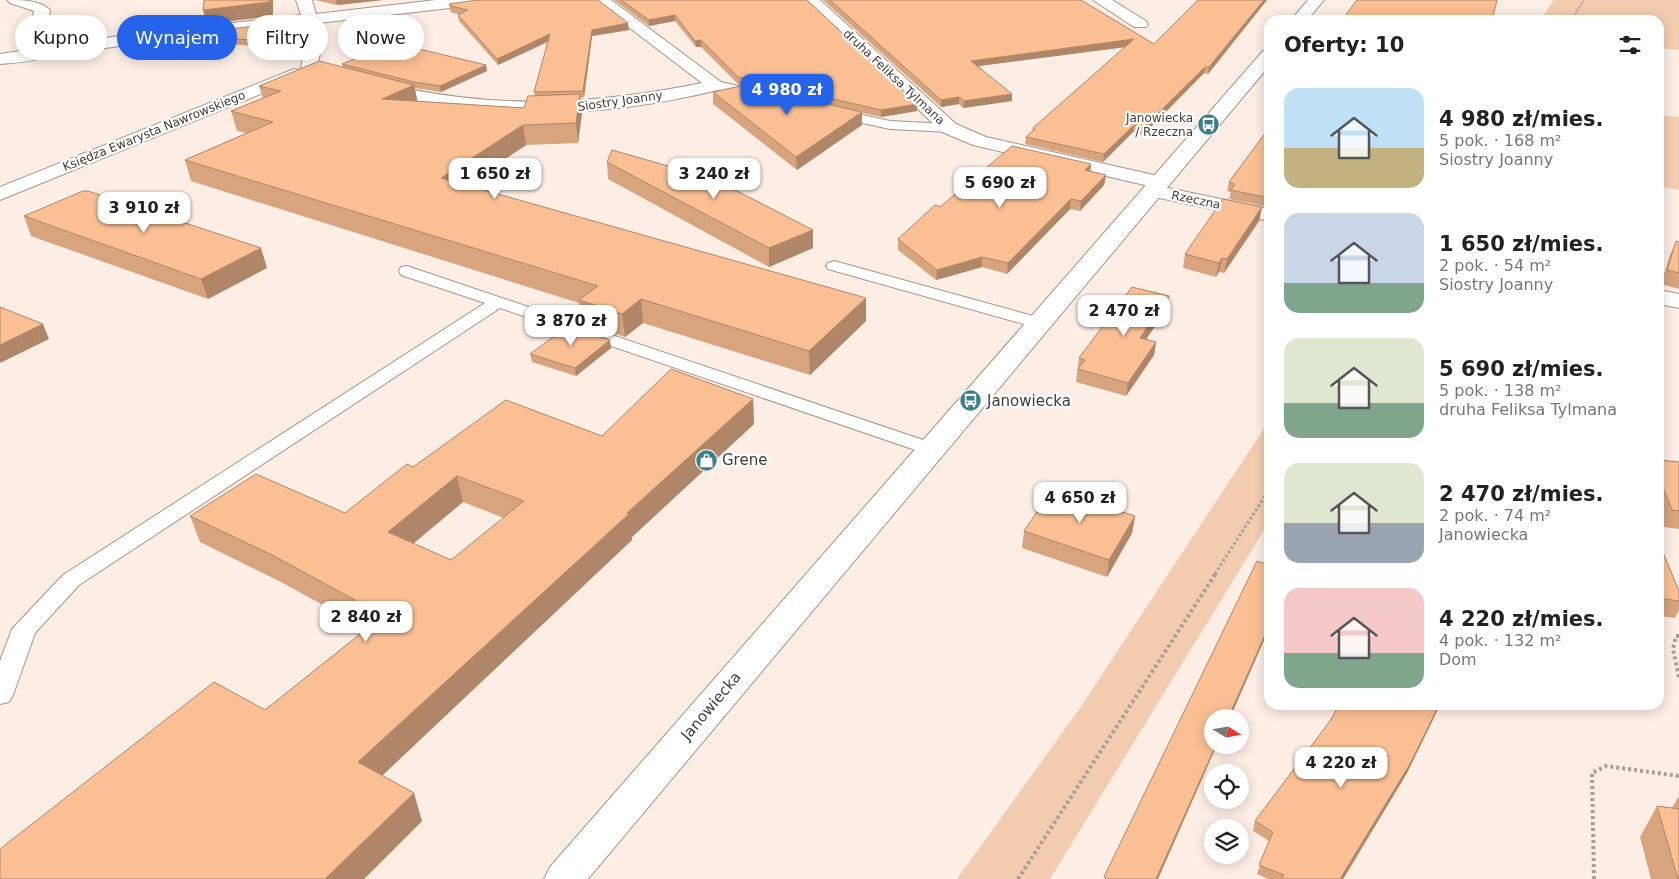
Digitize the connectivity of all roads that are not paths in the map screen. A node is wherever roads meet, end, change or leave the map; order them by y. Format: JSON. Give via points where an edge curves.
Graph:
{"nodes":[{"id":1,"x":15,"y":0,"type":"edge"},
{"id":2,"x":304,"y":0,"type":"edge"},
{"id":3,"x":476,"y":0,"type":"edge"},
{"id":4,"x":601,"y":0,"type":"edge"},
{"id":5,"x":811,"y":0,"type":"edge"},
{"id":6,"x":1101,"y":0,"type":"edge"},
{"id":7,"x":1316,"y":0,"type":"edge"},
{"id":8,"x":41,"y":15,"type":"edge"},
{"id":9,"x":308,"y":15,"type":"edge"},
{"id":10,"x":1303,"y":15,"type":"edge"},
{"id":11,"x":328,"y":18,"type":"edge"},
{"id":12,"x":1140,"y":24,"type":"dead end"},
{"id":13,"x":247,"y":27,"type":"edge"},
{"id":14,"x":107,"y":43,"type":"edge"},
{"id":15,"x":15,"y":58,"type":"edge"},
{"id":16,"x":0,"y":60,"type":"edge"},
{"id":17,"x":309,"y":60,"type":"edge"},
{"id":18,"x":1264,"y":61,"type":"edge"},
{"id":19,"x":309,"y":68,"type":"junction"},
{"id":20,"x":716,"y":85,"type":"junction"},
{"id":21,"x":764,"y":96,"type":"edge"},
{"id":22,"x":822,"y":110,"type":"edge"},
{"id":23,"x":949,"y":128,"type":"junction"},
{"id":24,"x":1156,"y":186,"type":"junction"},
{"id":25,"x":0,"y":194,"type":"edge"},
{"id":26,"x":1264,"y":214,"type":"edge"},
{"id":27,"x":834,"y":266,"type":"dead end"},
{"id":28,"x":407,"y":271,"type":"dead end"},
{"id":29,"x":1664,"y":298,"type":"edge"},
{"id":30,"x":1679,"y":301,"type":"edge"},
{"id":31,"x":498,"y":302,"type":"junction"},
{"id":32,"x":1038,"y":323,"type":"junction"},
{"id":33,"x":931,"y":449,"type":"junction"},
{"id":34,"x":0,"y":695,"type":"edge"},
{"id":35,"x":564,"y":879,"type":"edge"}],
"edges":[{"from":1,"to":8,"type":"street","via":[[38,6]]},
{"from":2,"to":9,"type":"street"},
{"from":3,"to":11,"type":"street"},
{"from":4,"to":20,"type":"street"},
{"from":5,"to":23,"type":"street","name":"druha Feliksa Tylmana"},
{"from":6,"to":12,"type":"street"},
{"from":7,"to":10,"type":"street"},
{"from":13,"to":14,"type":"street"},
{"from":15,"to":16,"type":"street"},
{"from":17,"to":19,"type":"street"},
{"from":18,"to":24,"type":"street","name":"Janowiecka"},
{"from":19,"to":20,"type":"street","name":"Siostry Joanny","via":[[429,98],[506,107],[572,108]]},
{"from":19,"to":25,"type":"street","name":"Księdza Ewarysta Nawrowskiego"},
{"from":20,"to":21,"type":"lane"},
{"from":22,"to":23,"type":"lane","via":[[890,125]]},
{"from":23,"to":24,"type":"street","name":"druha Feliksa Tylmana","via":[[980,141]]},
{"from":24,"to":26,"type":"street","name":"Rzeczna"},
{"from":24,"to":32,"type":"street","name":"Janowiecka"},
{"from":27,"to":32,"type":"lane"},
{"from":28,"to":31,"type":"lane"},
{"from":29,"to":30,"type":"street"},
{"from":31,"to":33,"type":"lane"},
{"from":31,"to":34,"type":"lane","via":[[70,580],[24,629]]},
{"from":32,"to":33,"type":"street","name":"Janowiecka"},
{"from":33,"to":35,"type":"street","name":"Janowiecka"}]}
